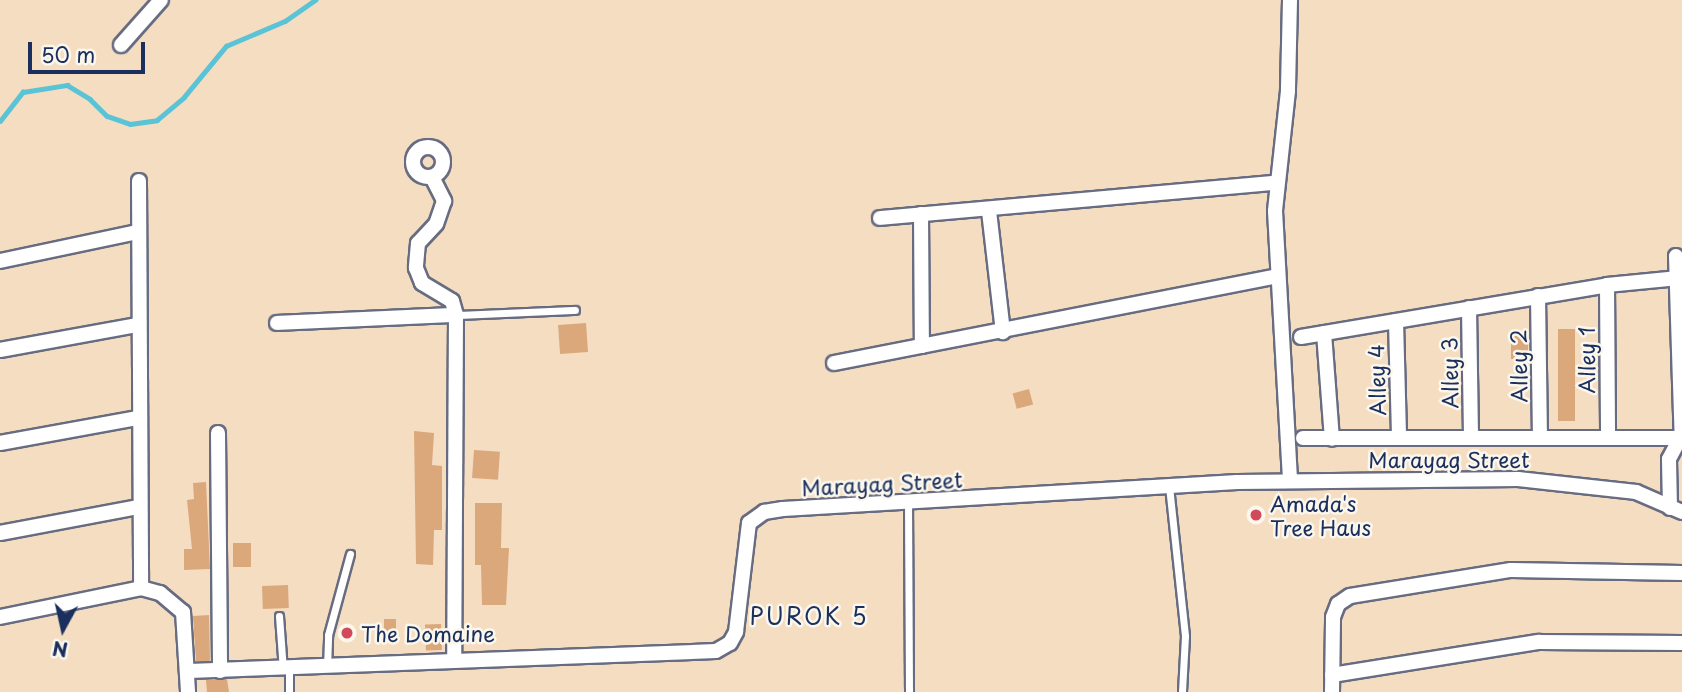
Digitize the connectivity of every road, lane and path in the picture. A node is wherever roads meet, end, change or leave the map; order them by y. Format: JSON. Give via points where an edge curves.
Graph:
{"nodes":[{"id":1,"x":161,"y":0,"type":"edge"},
{"id":2,"x":1290,"y":0,"type":"edge"},
{"id":3,"x":121,"y":45,"type":"dead end"},
{"id":4,"x":432,"y":177,"type":"dead end"},
{"id":5,"x":139,"y":181,"type":"dead end"},
{"id":6,"x":1276,"y":183,"type":"junction"},
{"id":7,"x":989,"y":211,"type":"junction"},
{"id":8,"x":921,"y":214,"type":"junction"},
{"id":9,"x":880,"y":218,"type":"dead end"},
{"id":10,"x":138,"y":232,"type":"junction"},
{"id":11,"x":1676,"y":256,"type":"dead end"},
{"id":12,"x":0,"y":261,"type":"edge"},
{"id":13,"x":1276,"y":276,"type":"junction"},
{"id":14,"x":1679,"y":278,"type":"junction"},
{"id":15,"x":1607,"y":285,"type":"junction"},
{"id":16,"x":1538,"y":296,"type":"junction"},
{"id":17,"x":1469,"y":308,"type":"junction"},
{"id":18,"x":575,"y":310,"type":"dead end"},
{"id":19,"x":456,"y":315,"type":"junction"},
{"id":20,"x":1396,"y":321,"type":"junction"},
{"id":21,"x":277,"y":323,"type":"dead end"},
{"id":22,"x":138,"y":325,"type":"junction"},
{"id":23,"x":1003,"y":332,"type":"junction"},
{"id":24,"x":1324,"y":333,"type":"junction"},
{"id":25,"x":1301,"y":337,"type":"dead end"},
{"id":26,"x":922,"y":346,"type":"junction"},
{"id":27,"x":0,"y":350,"type":"edge"},
{"id":28,"x":834,"y":363,"type":"dead end"},
{"id":29,"x":138,"y":418,"type":"junction"},
{"id":30,"x":218,"y":433,"type":"dead end"},
{"id":31,"x":1608,"y":434,"type":"junction"},
{"id":32,"x":1540,"y":435,"type":"junction"},
{"id":33,"x":1471,"y":437,"type":"junction"},
{"id":34,"x":1303,"y":438,"type":"dead end"},
{"id":35,"x":1399,"y":438,"type":"junction"},
{"id":36,"x":1332,"y":439,"type":"junction"},
{"id":37,"x":1681,"y":440,"type":"edge"},
{"id":38,"x":0,"y":443,"type":"edge"},
{"id":39,"x":1290,"y":480,"type":"junction"},
{"id":40,"x":1169,"y":486,"type":"junction"},
{"id":41,"x":908,"y":502,"type":"junction"},
{"id":42,"x":138,"y":507,"type":"junction"},
{"id":43,"x":1676,"y":510,"type":"edge"},
{"id":44,"x":0,"y":533,"type":"edge"},
{"id":45,"x":350,"y":554,"type":"dead end"},
{"id":46,"x":1682,"y":573,"type":"edge"},
{"id":47,"x":141,"y":588,"type":"junction"},
{"id":48,"x":279,"y":616,"type":"dead end"},
{"id":49,"x":0,"y":617,"type":"edge"},
{"id":50,"x":1682,"y":643,"type":"edge"},
{"id":51,"x":454,"y":660,"type":"junction"},
{"id":52,"x":327,"y":669,"type":"junction"},
{"id":53,"x":286,"y":670,"type":"junction"},
{"id":54,"x":189,"y":671,"type":"junction"},
{"id":55,"x":220,"y":671,"type":"junction"},
{"id":56,"x":1332,"y":676,"type":"junction"},
{"id":57,"x":188,"y":692,"type":"edge"},
{"id":58,"x":289,"y":692,"type":"edge"},
{"id":59,"x":909,"y":692,"type":"edge"},
{"id":60,"x":1182,"y":692,"type":"edge"},
{"id":61,"x":1332,"y":692,"type":"edge"}],
"edges":[{"from":1,"to":3,"type":"street"},
{"from":2,"to":6,"type":"street","via":[[1288,91]]},
{"from":4,"to":19,"type":"street","via":[[444,201],[436,224],[418,243],[416,268],[422,283],[452,301]]},
{"from":5,"to":10,"type":"street"},
{"from":6,"to":7,"type":"street"},
{"from":6,"to":13,"type":"street"},
{"from":7,"to":8,"type":"street"},
{"from":7,"to":23,"type":"street"},
{"from":8,"to":9,"type":"street"},
{"from":8,"to":26,"type":"street"},
{"from":10,"to":12,"type":"street"},
{"from":10,"to":22,"type":"street"},
{"from":11,"to":14,"type":"street"},
{"from":13,"to":23,"type":"street"},
{"from":13,"to":39,"type":"street"},
{"from":14,"to":15,"type":"street"},
{"from":14,"to":37,"type":"street"},
{"from":15,"to":16,"type":"street"},
{"from":15,"to":31,"type":"street","name":"Alley 1"},
{"from":16,"to":17,"type":"street"},
{"from":16,"to":32,"type":"street","name":"Alley 2"},
{"from":17,"to":20,"type":"street"},
{"from":17,"to":33,"type":"street","name":"Alley 3"},
{"from":18,"to":19,"type":"lane"},
{"from":19,"to":21,"type":"street"},
{"from":19,"to":51,"type":"street"},
{"from":20,"to":24,"type":"street"},
{"from":20,"to":35,"type":"street","name":"Alley 4"},
{"from":22,"to":27,"type":"street"},
{"from":22,"to":29,"type":"street"},
{"from":23,"to":26,"type":"street"},
{"from":24,"to":25,"type":"street"},
{"from":24,"to":36,"type":"street"},
{"from":26,"to":28,"type":"street"},
{"from":29,"to":38,"type":"street"},
{"from":29,"to":42,"type":"street"},
{"from":30,"to":55,"type":"street"},
{"from":31,"to":32,"type":"street"},
{"from":31,"to":37,"type":"street"},
{"from":32,"to":33,"type":"street"},
{"from":33,"to":35,"type":"street"},
{"from":34,"to":36,"type":"street"},
{"from":35,"to":36,"type":"street"},
{"from":37,"to":43,"type":"street","via":[[1670,459]]},
{"from":39,"to":40,"type":"street","name":"Marayag Street"},
{"from":39,"to":43,"type":"street","name":"Marayag Street","via":[[1578,482],[1636,492]]},
{"from":40,"to":41,"type":"street","name":"Marayag Street"},
{"from":40,"to":60,"type":"lane","via":[[1185,636]]},
{"from":41,"to":51,"type":"street","name":"Marayag Street","via":[[783,509],[764,512],[749,523],[736,632],[730,643],[716,651]]},
{"from":41,"to":59,"type":"lane"},
{"from":42,"to":44,"type":"street"},
{"from":42,"to":47,"type":"street"},
{"from":45,"to":52,"type":"lane","via":[[328,635]]},
{"from":46,"to":56,"type":"street","via":[[1511,570],[1350,596],[1338,604],[1333,617]]},
{"from":47,"to":49,"type":"street"},
{"from":47,"to":54,"type":"street","via":[[173,599],[183,612]]},
{"from":48,"to":53,"type":"lane"},
{"from":50,"to":56,"type":"street","via":[[1539,642]]},
{"from":51,"to":52,"type":"street","name":"Marayag Street"},
{"from":52,"to":53,"type":"street","name":"Marayag Street"},
{"from":53,"to":55,"type":"street","name":"Marayag Street"},
{"from":53,"to":58,"type":"lane"},
{"from":54,"to":55,"type":"street","name":"Marayag Street"},
{"from":54,"to":57,"type":"street"},
{"from":56,"to":61,"type":"street"}]}
